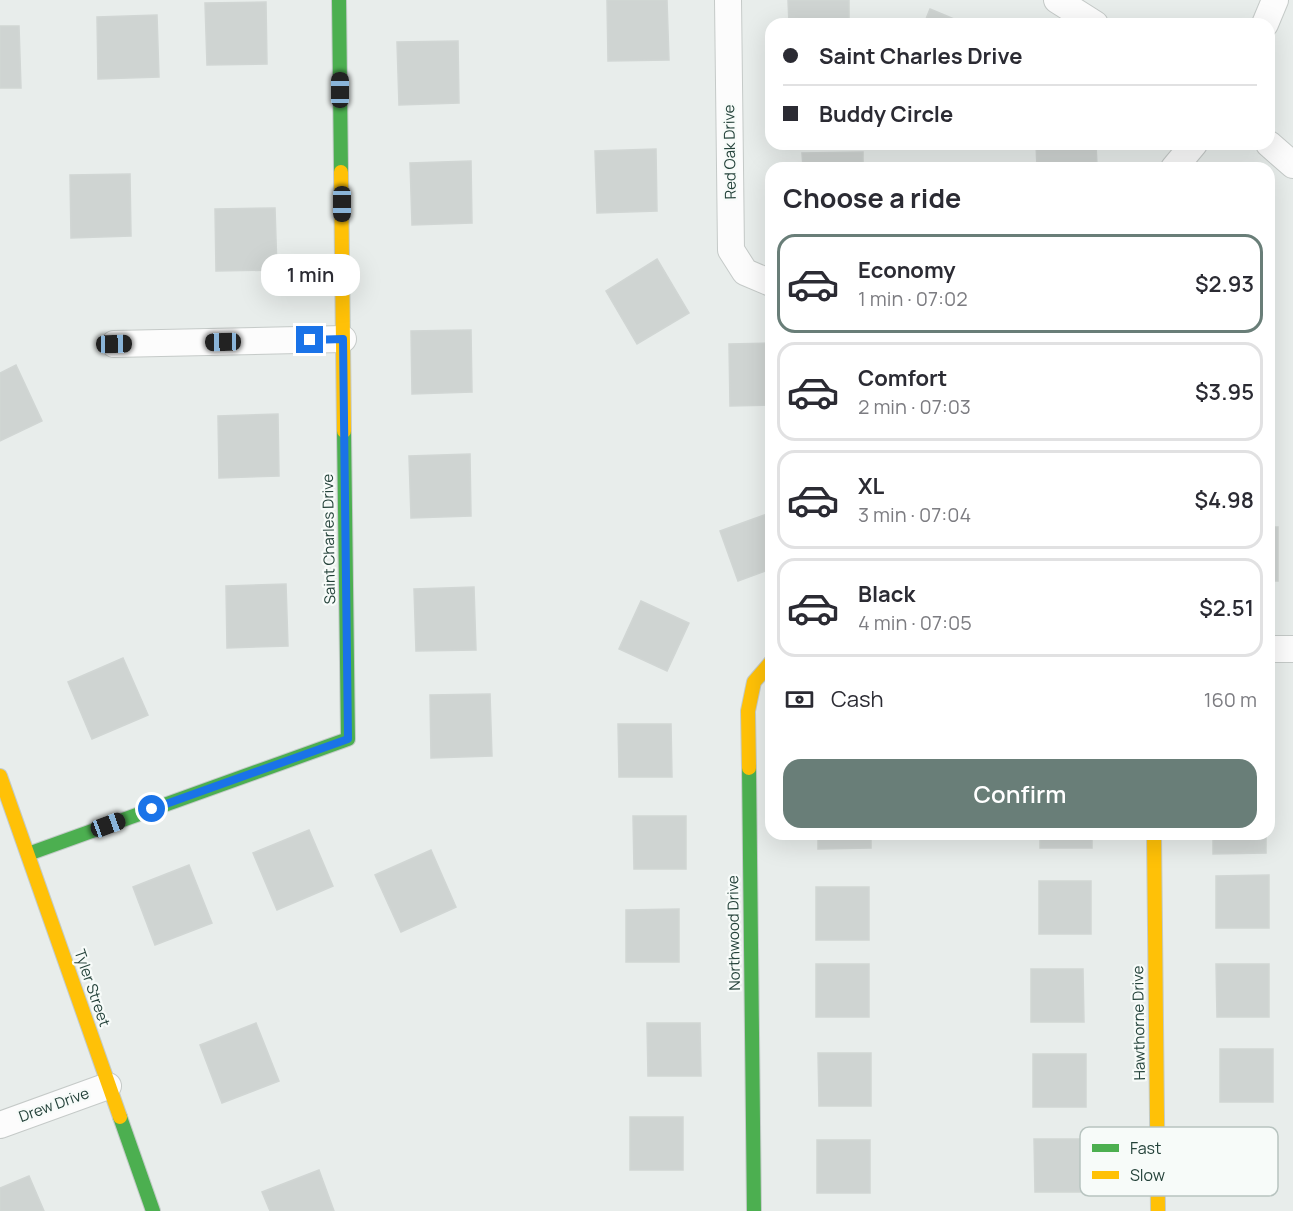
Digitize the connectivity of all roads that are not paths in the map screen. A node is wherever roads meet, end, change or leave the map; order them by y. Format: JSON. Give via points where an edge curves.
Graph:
{"nodes":[{"id":1,"x":339,"y":0,"type":"edge"},
{"id":2,"x":728,"y":0,"type":"edge"},
{"id":3,"x":1057,"y":0,"type":"edge"},
{"id":4,"x":1275,"y":0,"type":"edge"},
{"id":5,"x":1086,"y":18,"type":"edge"},
{"id":6,"x":1268,"y":18,"type":"edge"},
{"id":7,"x":1275,"y":149,"type":"edge"},
{"id":8,"x":1189,"y":150,"type":"edge"},
{"id":9,"x":1179,"y":162,"type":"edge"},
{"id":10,"x":1293,"y":165,"type":"edge"},
{"id":11,"x":765,"y":281,"type":"edge"},
{"id":12,"x":343,"y":339,"type":"junction"},
{"id":13,"x":114,"y":344,"type":"dead end"},
{"id":14,"x":1275,"y":649,"type":"edge"},
{"id":15,"x":1293,"y":649,"type":"edge"},
{"id":16,"x":765,"y":669,"type":"edge"},
{"id":17,"x":0,"y":776,"type":"edge"},
{"id":18,"x":1154,"y":840,"type":"edge"},
{"id":19,"x":28,"y":854,"type":"junction"},
{"id":20,"x":108,"y":1086,"type":"junction"},
{"id":21,"x":0,"y":1125,"type":"edge"},
{"id":22,"x":1157,"y":1127,"type":"edge"},
{"id":23,"x":1158,"y":1196,"type":"edge"},
{"id":24,"x":153,"y":1211,"type":"edge"},
{"id":25,"x":754,"y":1211,"type":"edge"},
{"id":26,"x":1158,"y":1211,"type":"edge"}],
"edges":[{"from":1,"to":12,"type":"street","name":"Saint Charles Drive"},
{"from":2,"to":11,"type":"street","name":"Red Oak Drive","via":[[731,250],[744,272]]},
{"from":3,"to":5,"type":"street"},
{"from":4,"to":6,"type":"street"},
{"from":7,"to":10,"type":"street"},
{"from":8,"to":9,"type":"street"},
{"from":12,"to":13,"type":"street"},
{"from":12,"to":19,"type":"street","name":"Saint Charles Drive","via":[[348,739]]},
{"from":14,"to":15,"type":"street"},
{"from":16,"to":25,"type":"street","name":"Northwood Drive","via":[[754,682],[748,711]]},
{"from":17,"to":19,"type":"street","name":"Tyler Street"},
{"from":18,"to":22,"type":"street","name":"Hawthorne Drive"},
{"from":19,"to":20,"type":"street","name":"Tyler Street"},
{"from":20,"to":21,"type":"street","name":"Drew Drive"},
{"from":20,"to":24,"type":"street","name":"Tyler Street"},
{"from":23,"to":26,"type":"street","name":"Hawthorne Drive"}]}
